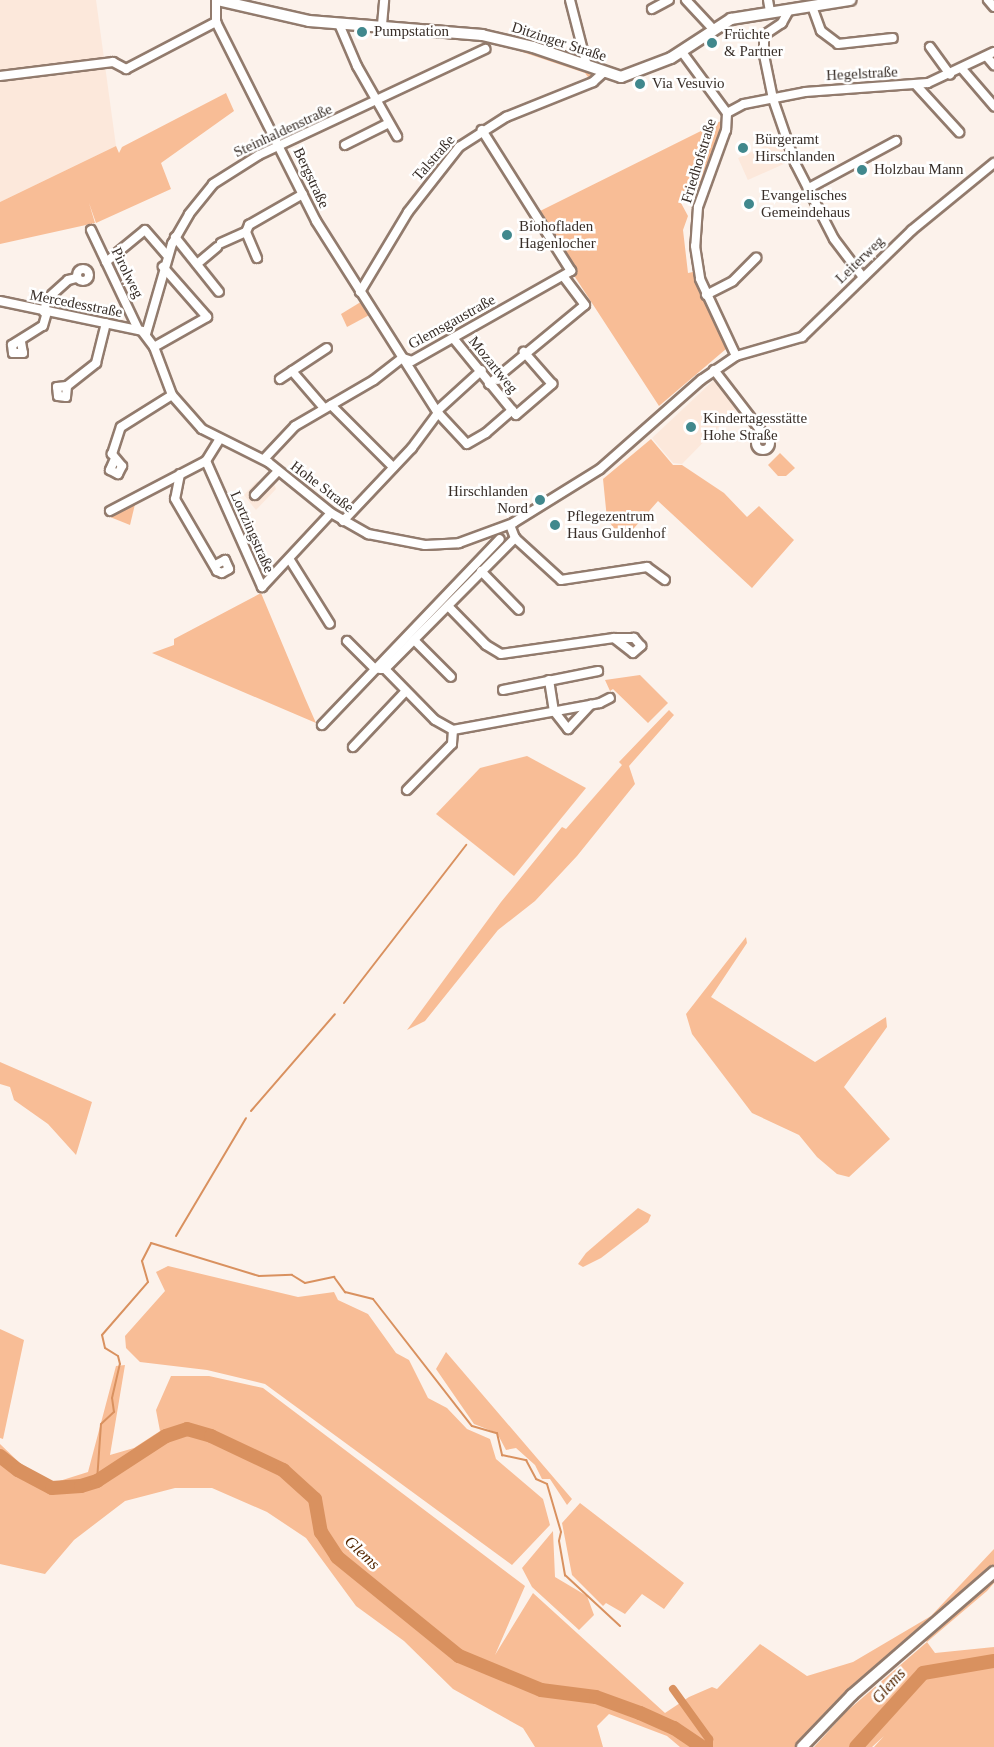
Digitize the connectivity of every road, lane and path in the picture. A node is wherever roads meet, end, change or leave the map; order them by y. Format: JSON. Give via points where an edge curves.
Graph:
{"nodes":[{"id":1,"x":217,"y":0,"type":"edge"},
{"id":2,"x":384,"y":0,"type":"edge"},
{"id":3,"x":570,"y":0,"type":"edge"},
{"id":4,"x":669,"y":0,"type":"edge"},
{"id":5,"x":686,"y":0,"type":"edge"},
{"id":6,"x":850,"y":0,"type":"edge"},
{"id":7,"x":988,"y":0,"type":"edge"},
{"id":8,"x":769,"y":6,"type":"edge"},
{"id":9,"x":806,"y":6,"type":"edge"},
{"id":10,"x":994,"y":7,"type":"edge"},
{"id":11,"x":652,"y":9,"type":"dead end"},
{"id":12,"x":788,"y":12,"type":"junction"},
{"id":13,"x":216,"y":22,"type":"junction"},
{"id":14,"x":339,"y":24,"type":"junction"},
{"id":15,"x":382,"y":25,"type":"junction"},
{"id":16,"x":713,"y":29,"type":"junction"},
{"id":17,"x":893,"y":39,"type":"dead end"},
{"id":18,"x":930,"y":47,"type":"dead end"},
{"id":19,"x":484,"y":49,"type":"dead end"},
{"id":20,"x":682,"y":52,"type":"junction"},
{"id":21,"x":991,"y":55,"type":"edge"},
{"id":22,"x":994,"y":65,"type":"edge"},
{"id":23,"x":587,"y":66,"type":"junction"},
{"id":24,"x":963,"y":70,"type":"junction"},
{"id":25,"x":603,"y":74,"type":"junction"},
{"id":26,"x":950,"y":75,"type":"junction"},
{"id":27,"x":0,"y":76,"type":"edge"},
{"id":28,"x":916,"y":85,"type":"junction"},
{"id":29,"x":773,"y":99,"type":"junction"},
{"id":30,"x":377,"y":100,"type":"junction"},
{"id":31,"x":994,"y":106,"type":"edge"},
{"id":32,"x":727,"y":112,"type":"junction"},
{"id":33,"x":389,"y":123,"type":"junction"},
{"id":34,"x":482,"y":130,"type":"junction"},
{"id":35,"x":959,"y":132,"type":"dead end"},
{"id":36,"x":398,"y":136,"type":"dead end"},
{"id":37,"x":896,"y":141,"type":"dead end"},
{"id":38,"x":281,"y":145,"type":"junction"},
{"id":39,"x":345,"y":145,"type":"dead end"},
{"id":40,"x":994,"y":163,"type":"edge"},
{"id":41,"x":809,"y":188,"type":"junction"},
{"id":42,"x":303,"y":194,"type":"junction"},
{"id":43,"x":91,"y":230,"type":"dead end"},
{"id":44,"x":246,"y":232,"type":"junction"},
{"id":45,"x":175,"y":237,"type":"junction"},
{"id":46,"x":167,"y":255,"type":"junction"},
{"id":47,"x":257,"y":258,"type":"dead end"},
{"id":48,"x":756,"y":258,"type":"dead end"},
{"id":49,"x":106,"y":262,"type":"junction"},
{"id":50,"x":197,"y":264,"type":"junction"},
{"id":51,"x":163,"y":267,"type":"junction"},
{"id":52,"x":567,"y":274,"type":"junction"},
{"id":53,"x":862,"y":276,"type":"junction"},
{"id":54,"x":77,"y":278,"type":"dead end"},
{"id":55,"x":219,"y":292,"type":"dead end"},
{"id":56,"x":360,"y":292,"type":"junction"},
{"id":57,"x":706,"y":295,"type":"junction"},
{"id":58,"x":0,"y":301,"type":"edge"},
{"id":59,"x":46,"y":312,"type":"junction"},
{"id":60,"x":106,"y":323,"type":"junction"},
{"id":61,"x":142,"y":332,"type":"junction"},
{"id":62,"x":453,"y":338,"type":"junction"},
{"id":63,"x":21,"y":342,"type":"dead end"},
{"id":64,"x":154,"y":348,"type":"junction"},
{"id":65,"x":327,"y":348,"type":"dead end"},
{"id":66,"x":524,"y":352,"type":"junction"},
{"id":67,"x":736,"y":356,"type":"junction"},
{"id":68,"x":402,"y":358,"type":"junction"},
{"id":69,"x":292,"y":370,"type":"junction"},
{"id":70,"x":482,"y":370,"type":"junction"},
{"id":71,"x":714,"y":370,"type":"junction"},
{"id":72,"x":280,"y":379,"type":"dead end"},
{"id":73,"x":489,"y":384,"type":"junction"},
{"id":74,"x":66,"y":386,"type":"dead end"},
{"id":75,"x":172,"y":395,"type":"junction"},
{"id":76,"x":328,"y":407,"type":"junction"},
{"id":77,"x":512,"y":410,"type":"junction"},
{"id":78,"x":438,"y":411,"type":"junction"},
{"id":79,"x":764,"y":435,"type":"dead end"},
{"id":80,"x":220,"y":440,"type":"junction"},
{"id":81,"x":467,"y":444,"type":"joint"},
{"id":82,"x":264,"y":459,"type":"junction"},
{"id":83,"x":114,"y":461,"type":"dead end"},
{"id":84,"x":206,"y":461,"type":"junction"},
{"id":85,"x":393,"y":466,"type":"junction"},
{"id":86,"x":278,"y":471,"type":"junction"},
{"id":87,"x":180,"y":474,"type":"junction"},
{"id":88,"x":255,"y":495,"type":"dead end"},
{"id":89,"x":110,"y":511,"type":"dead end"},
{"id":90,"x":330,"y":513,"type":"junction"},
{"id":91,"x":343,"y":521,"type":"junction"},
{"id":92,"x":510,"y":525,"type":"junction"},
{"id":93,"x":515,"y":538,"type":"junction"},
{"id":94,"x":500,"y":539,"type":"dead end"},
{"id":95,"x":290,"y":560,"type":"junction"},
{"id":96,"x":215,"y":565,"type":"dead end"},
{"id":97,"x":481,"y":571,"type":"junction"},
{"id":98,"x":665,"y":580,"type":"dead end"},
{"id":99,"x":448,"y":606,"type":"junction"},
{"id":100,"x":519,"y":610,"type":"dead end"},
{"id":101,"x":330,"y":624,"type":"dead end"},
{"id":102,"x":614,"y":638,"type":"dead end"},
{"id":103,"x":414,"y":640,"type":"junction"},
{"id":104,"x":347,"y":641,"type":"dead end"},
{"id":105,"x":375,"y":669,"type":"junction"},
{"id":106,"x":385,"y":669,"type":"junction"},
{"id":107,"x":598,"y":671,"type":"dead end"},
{"id":108,"x":451,"y":677,"type":"dead end"},
{"id":109,"x":549,"y":680,"type":"junction"},
{"id":110,"x":503,"y":690,"type":"dead end"},
{"id":111,"x":406,"y":691,"type":"junction"},
{"id":112,"x":610,"y":698,"type":"dead end"},
{"id":113,"x":590,"y":705,"type":"junction"},
{"id":114,"x":554,"y":711,"type":"junction"},
{"id":115,"x":322,"y":725,"type":"dead end"},
{"id":116,"x":453,"y":730,"type":"junction"},
{"id":117,"x":353,"y":747,"type":"dead end"},
{"id":118,"x":407,"y":790,"type":"dead end"},
{"id":119,"x":994,"y":1572,"type":"edge"},
{"id":120,"x":802,"y":1747,"type":"edge"}],
"edges":[{"from":1,"to":13,"type":"street","name":"Bergstraße"},
{"from":1,"to":14,"type":"street","name":"Ditzinger Straße","via":[[278,16]]},
{"from":2,"to":15,"type":"street"},
{"from":3,"to":23,"type":"street"},
{"from":4,"to":11,"type":"street"},
{"from":5,"to":16,"type":"street"},
{"from":6,"to":9,"type":"street","name":"Ditzinger Straße"},
{"from":7,"to":10,"type":"street"},
{"from":8,"to":12,"type":"street","name":"Ditzinger Straße"},
{"from":8,"to":16,"type":"street","name":"Ditzinger Straße"},
{"from":9,"to":12,"type":"street","name":"Ditzinger Straße"},
{"from":9,"to":17,"type":"street","via":[[821,32],[838,44]]},
{"from":12,"to":29,"type":"street","via":[[782,23],[764,34]]},
{"from":13,"to":27,"type":"street","via":[[126,69],[113,62]]},
{"from":13,"to":38,"type":"street","name":"Bergstraße"},
{"from":14,"to":15,"type":"street","name":"Ditzinger Straße"},
{"from":14,"to":30,"type":"street"},
{"from":15,"to":23,"type":"street","name":"Ditzinger Straße","via":[[482,35],[532,46]]},
{"from":16,"to":20,"type":"street","name":"Ditzinger Straße"},
{"from":18,"to":26,"type":"street"},
{"from":19,"to":30,"type":"street","name":"Steinhaldenstraße"},
{"from":20,"to":25,"type":"street","name":"Ditzinger Straße","via":[[633,75]]},
{"from":20,"to":32,"type":"street","name":"Friedhofstraße"},
{"from":21,"to":22,"type":"street"},
{"from":21,"to":24,"type":"street","name":"Hegelstraße"},
{"from":23,"to":25,"type":"street","name":"Ditzinger Straße"},
{"from":24,"to":26,"type":"street","name":"Hegelstraße"},
{"from":24,"to":31,"type":"street"},
{"from":25,"to":34,"type":"street","name":"Talstraße","via":[[593,82],[533,103]]},
{"from":26,"to":28,"type":"street","name":"Hegelstraße"},
{"from":28,"to":29,"type":"street","name":"Hegelstraße","via":[[830,88]]},
{"from":28,"to":35,"type":"street"},
{"from":29,"to":32,"type":"street","name":"Hegelstraße"},
{"from":29,"to":41,"type":"street","via":[[785,138]]},
{"from":30,"to":33,"type":"street"},
{"from":30,"to":38,"type":"street","name":"Steinhaldenstraße"},
{"from":32,"to":57,"type":"street","name":"Friedhofstraße","via":[[726,130],[705,182],[695,225],[696,260]]},
{"from":33,"to":36,"type":"street"},
{"from":33,"to":39,"type":"street"},
{"from":34,"to":52,"type":"street"},
{"from":34,"to":56,"type":"street","name":"Talstraße","via":[[459,147],[426,186]]},
{"from":37,"to":41,"type":"street"},
{"from":38,"to":42,"type":"street","name":"Bergstraße"},
{"from":38,"to":45,"type":"street","name":"Steinhaldenstraße","via":[[234,168],[213,184]]},
{"from":40,"to":53,"type":"street","name":"Leiterweg"},
{"from":41,"to":53,"type":"street","via":[[839,247]]},
{"from":42,"to":44,"type":"street","via":[[257,218]]},
{"from":42,"to":56,"type":"street","name":"Bergstraße"},
{"from":43,"to":49,"type":"street","name":"Pirolweg"},
{"from":44,"to":47,"type":"street"},
{"from":44,"to":50,"type":"street","via":[[219,245]]},
{"from":45,"to":46,"type":"street","name":"Steinhaldenstraße"},
{"from":45,"to":50,"type":"street"},
{"from":46,"to":49,"type":"street","via":[[145,230]]},
{"from":46,"to":51,"type":"street","name":"Steinhaldenstraße"},
{"from":48,"to":57,"type":"street","via":[[733,281]]},
{"from":49,"to":61,"type":"street","name":"Pirolweg"},
{"from":50,"to":55,"type":"street"},
{"from":51,"to":61,"type":"street","name":"Steinhaldenstraße"},
{"from":51,"to":64,"type":"street","via":[[207,317]]},
{"from":52,"to":62,"type":"street","name":"Glemsgaustraße"},
{"from":52,"to":66,"type":"street","via":[[585,305]]},
{"from":53,"to":67,"type":"street","name":"Leiterweg","via":[[802,338]]},
{"from":54,"to":59,"type":"street","via":[[68,280],[47,298]]},
{"from":56,"to":68,"type":"street","name":"Bergstraße"},
{"from":57,"to":67,"type":"street","name":"Friedhofstraße"},
{"from":58,"to":59,"type":"street","name":"Mercedesstraße"},
{"from":59,"to":60,"type":"street","name":"Mercedesstraße"},
{"from":59,"to":63,"type":"street","via":[[43,326]]},
{"from":60,"to":61,"type":"street","name":"Mercedesstraße"},
{"from":60,"to":74,"type":"street","via":[[96,363]]},
{"from":61,"to":64,"type":"street","name":"Hohe Straße"},
{"from":62,"to":68,"type":"street","name":"Glemsgaustraße","via":[[412,361]]},
{"from":62,"to":70,"type":"street","name":"Mozartweg"},
{"from":64,"to":75,"type":"street","name":"Hohe Straße"},
{"from":65,"to":69,"type":"street"},
{"from":66,"to":73,"type":"street"},
{"from":66,"to":77,"type":"street","name":"Mozartweg","via":[[552,384],[519,413]]},
{"from":67,"to":71,"type":"street","name":"Hohe Straße"},
{"from":68,"to":76,"type":"street","name":"Glemsgaustraße"},
{"from":68,"to":78,"type":"street","name":"Bergstraße"},
{"from":69,"to":72,"type":"street"},
{"from":69,"to":76,"type":"street"},
{"from":70,"to":73,"type":"street","name":"Mozartweg"},
{"from":70,"to":78,"type":"street"},
{"from":71,"to":79,"type":"street"},
{"from":71,"to":92,"type":"street","name":"Hohe Straße","via":[[616,457]]},
{"from":73,"to":77,"type":"street","name":"Mozartweg"},
{"from":75,"to":80,"type":"street","name":"Hohe Straße","via":[[195,423]]},
{"from":75,"to":83,"type":"street","via":[[119,429],[112,454]]},
{"from":76,"to":82,"type":"street","name":"Glemsgaustraße","via":[[282,436]]},
{"from":76,"to":85,"type":"street"},
{"from":77,"to":81,"type":"street","name":"Mozartweg"},
{"from":78,"to":81,"type":"street","name":"Bergstraße"},
{"from":78,"to":85,"type":"street"},
{"from":80,"to":82,"type":"street","name":"Hohe Straße"},
{"from":80,"to":84,"type":"street"},
{"from":82,"to":86,"type":"street","name":"Hohe Straße"},
{"from":84,"to":87,"type":"street"},
{"from":84,"to":95,"type":"street","name":"Lortzingstraße","via":[[262,587]]},
{"from":85,"to":91,"type":"street"},
{"from":86,"to":88,"type":"street"},
{"from":86,"to":90,"type":"street","name":"Hohe Straße"},
{"from":87,"to":89,"type":"street"},
{"from":87,"to":96,"type":"street","via":[[174,499]]},
{"from":90,"to":91,"type":"street","name":"Hohe Straße"},
{"from":90,"to":95,"type":"street","name":"Lortzingstraße"},
{"from":91,"to":92,"type":"street","name":"Hohe Straße","via":[[381,538],[437,546],[477,538]]},
{"from":92,"to":93,"type":"street"},
{"from":93,"to":97,"type":"street"},
{"from":93,"to":98,"type":"street","via":[[561,580],[647,567]]},
{"from":94,"to":105,"type":"street"},
{"from":95,"to":101,"type":"street"},
{"from":97,"to":99,"type":"street"},
{"from":97,"to":100,"type":"street"},
{"from":99,"to":102,"type":"street","via":[[486,645],[501,654]]},
{"from":99,"to":103,"type":"street"},
{"from":103,"to":106,"type":"street"},
{"from":103,"to":108,"type":"street"},
{"from":104,"to":105,"type":"street"},
{"from":105,"to":106,"type":"street"},
{"from":105,"to":115,"type":"street"},
{"from":106,"to":111,"type":"street"},
{"from":107,"to":109,"type":"street"},
{"from":109,"to":110,"type":"street"},
{"from":109,"to":114,"type":"street"},
{"from":111,"to":116,"type":"street","via":[[435,720]]},
{"from":111,"to":117,"type":"street"},
{"from":112,"to":113,"type":"street"},
{"from":113,"to":114,"type":"street"},
{"from":113,"to":114,"type":"street","via":[[568,729]]},
{"from":114,"to":116,"type":"street"},
{"from":116,"to":118,"type":"street","via":[[452,744]]},
{"from":119,"to":120,"type":"street","via":[[852,1695]]}]}
